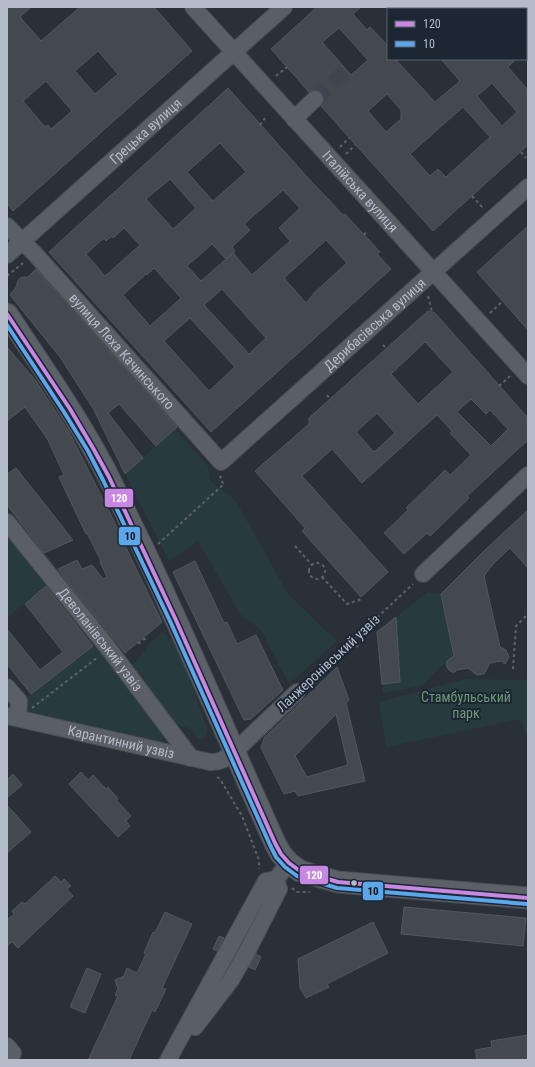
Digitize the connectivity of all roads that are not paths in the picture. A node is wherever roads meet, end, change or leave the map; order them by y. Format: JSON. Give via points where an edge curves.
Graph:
{"nodes":[{"id":1,"x":193,"y":7,"type":"edge"},
{"id":2,"x":284,"y":7,"type":"edge"},
{"id":3,"x":235,"y":52,"type":"junction"},
{"id":4,"x":315,"y":99,"type":"tunnel mouth"},
{"id":5,"x":294,"y":119,"type":"junction"},
{"id":6,"x":528,"y":187,"type":"edge"},
{"id":7,"x":7,"y":226,"type":"edge"},
{"id":8,"x":23,"y":240,"type":"junction"},
{"id":9,"x":7,"y":255,"type":"edge"},
{"id":10,"x":433,"y":272,"type":"junction"},
{"id":11,"x":7,"y":314,"type":"edge"},
{"id":12,"x":528,"y":376,"type":"edge"},
{"id":13,"x":221,"y":462,"type":"joint"},
{"id":14,"x":528,"y":475,"type":"edge"},
{"id":15,"x":7,"y":522,"type":"edge"},
{"id":16,"x":423,"y":574,"type":"road end"},
{"id":17,"x":7,"y":687,"type":"edge"},
{"id":18,"x":297,"y":692,"type":"road end"},
{"id":19,"x":12,"y":716,"type":"edge"},
{"id":20,"x":234,"y":752,"type":"junction"},
{"id":21,"x":191,"y":758,"type":"junction"},
{"id":22,"x":290,"y":863,"type":"junction"},
{"id":23,"x":276,"y":879,"type":"junction"},
{"id":24,"x":528,"y":898,"type":"edge"},
{"id":25,"x":169,"y":1060,"type":"edge"}],
"edges":[{"from":1,"to":3,"type":"street","name":"Італійська вулиця"},
{"from":2,"to":3,"type":"street","name":"Грецька вулиця"},
{"from":3,"to":5,"type":"street","name":"Італійська вулиця"},
{"from":3,"to":8,"type":"street","name":"Грецька вулиця"},
{"from":4,"to":5,"type":"street"},
{"from":5,"to":10,"type":"street","name":"Італійська вулиця"},
{"from":6,"to":10,"type":"street","name":"Дерибасівська вулиця"},
{"from":7,"to":8,"type":"street","name":"вулиця Леха Качинського"},
{"from":8,"to":9,"type":"street","name":"Грецька вулиця"},
{"from":8,"to":13,"type":"street","name":"вулиця Леха Качинського"},
{"from":10,"to":12,"type":"street","name":"Італійська вулиця"},
{"from":10,"to":13,"type":"street","name":"Дерибасівська вулиця"},
{"from":11,"to":20,"type":"main road","via":[[81,427],[104,469],[155,574]]},
{"from":14,"to":16,"type":"street"},
{"from":15,"to":21,"type":"street","name":"Деволанівський узвіз","via":[[109,649]]},
{"from":17,"to":19,"type":"street","via":[[19,702]]},
{"from":18,"to":20,"type":"street","name":"Ланжеронівський узвіз"},
{"from":19,"to":21,"type":"street","name":"Карантинний узвіз"},
{"from":20,"to":21,"type":"street","name":"Карантинний узвіз","via":[[215,762]]},
{"from":20,"to":22,"type":"main road","via":[[281,854]]},
{"from":22,"to":23,"type":"street"},
{"from":22,"to":24,"type":"main road","via":[[300,870],[338,882]]},
{"from":23,"to":25,"type":"street","via":[[266,881]]},
{"from":23,"to":25,"type":"street","via":[[279,889],[231,980]]}]}
